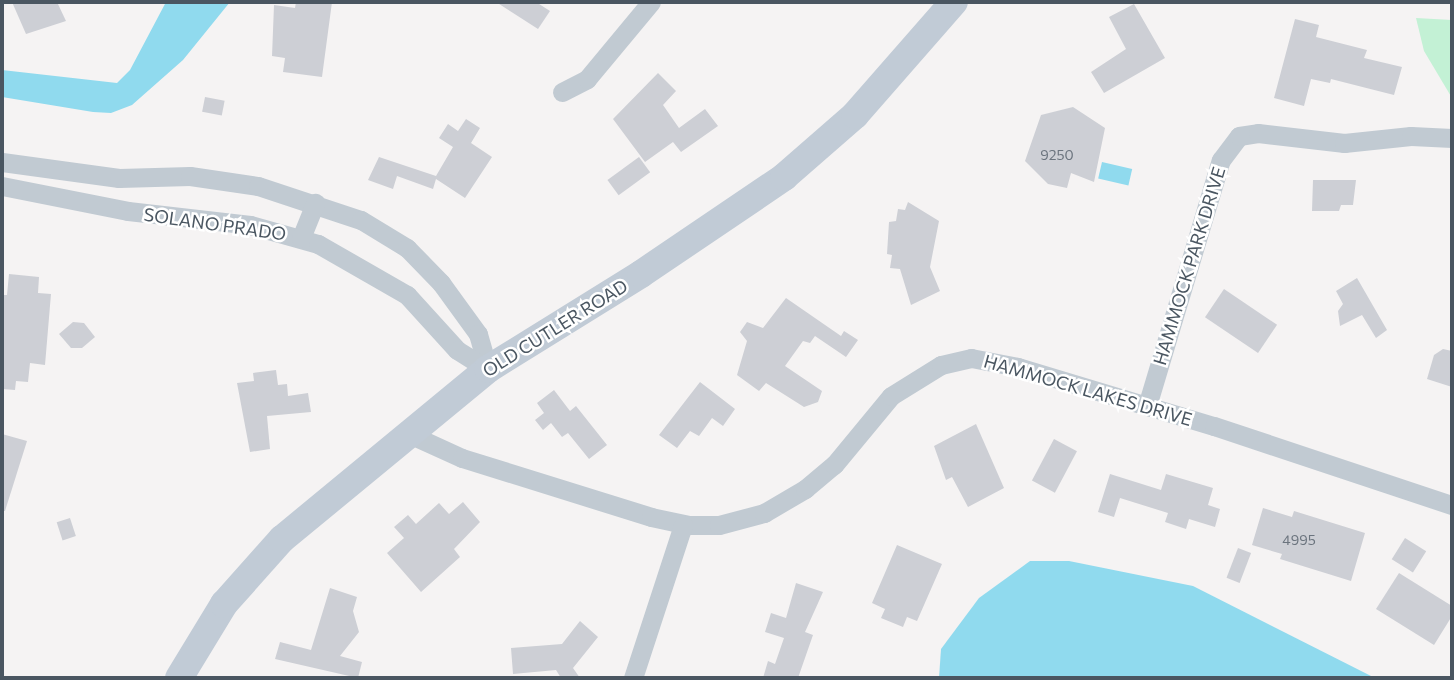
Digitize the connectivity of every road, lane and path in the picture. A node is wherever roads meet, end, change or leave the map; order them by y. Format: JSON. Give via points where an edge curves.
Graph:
{"nodes":[{"id":1,"x":651,"y":2,"type":"edge"},
{"id":2,"x":954,"y":2,"type":"edge"},
{"id":3,"x":562,"y":92,"type":"dead end"},
{"id":4,"x":1452,"y":138,"type":"edge"},
{"id":5,"x":2,"y":162,"type":"edge"},
{"id":6,"x":71,"y":172,"type":"junction"},
{"id":7,"x":2,"y":186,"type":"edge"},
{"id":8,"x":66,"y":196,"type":"junction"},
{"id":9,"x":315,"y":203,"type":"junction"},
{"id":10,"x":301,"y":238,"type":"junction"},
{"id":11,"x":488,"y":369,"type":"junction"},
{"id":12,"x":1147,"y":406,"type":"junction"},
{"id":13,"x":407,"y":433,"type":"junction"},
{"id":14,"x":1452,"y":505,"type":"edge"},
{"id":15,"x":684,"y":525,"type":"junction"},
{"id":16,"x":179,"y":678,"type":"edge"},
{"id":17,"x":633,"y":678,"type":"edge"}],
"edges":[{"from":1,"to":3,"type":"street","via":[[587,79]]},
{"from":2,"to":11,"type":"main road","name":"OLD CUTLER ROAD","via":[[855,115],[784,177],[641,274]]},
{"from":4,"to":12,"type":"street","name":"HAMMOCK PARK DRIVE","via":[[1411,136],[1343,143],[1258,133],[1239,136],[1222,160]]},
{"from":5,"to":6,"type":"street","name":"SOLANO PRADO"},
{"from":6,"to":8,"type":"street"},
{"from":6,"to":9,"type":"street","name":"SOLANO PRADO","via":[[120,178],[190,176],[258,186]]},
{"from":7,"to":8,"type":"street","name":"SOLANO PRADO"},
{"from":8,"to":10,"type":"street","name":"SOLANO PRADO","via":[[128,211],[250,225]]},
{"from":9,"to":10,"type":"street"},
{"from":9,"to":11,"type":"street","name":"SOLANO PRADO","via":[[361,219],[418,257],[478,334]]},
{"from":10,"to":11,"type":"street","name":"SOLANO PRADO","via":[[342,255],[407,295],[457,350]]},
{"from":11,"to":13,"type":"main road","name":"OLD CUTLER ROAD"},
{"from":12,"to":14,"type":"street","name":"HAMMOCK LAKES DRIVE"},
{"from":12,"to":15,"type":"street","name":"HAMMOCK LAKES DRIVE","via":[[1004,363],[956,359],[891,396],[834,465],[786,502],[734,522]]},
{"from":13,"to":15,"type":"street","name":"HAMMOCK LAKES DRIVE","via":[[462,458]]},
{"from":13,"to":16,"type":"main road","name":"OLD CUTLER ROAD","via":[[282,539],[224,604]]},
{"from":15,"to":17,"type":"street"}]}
